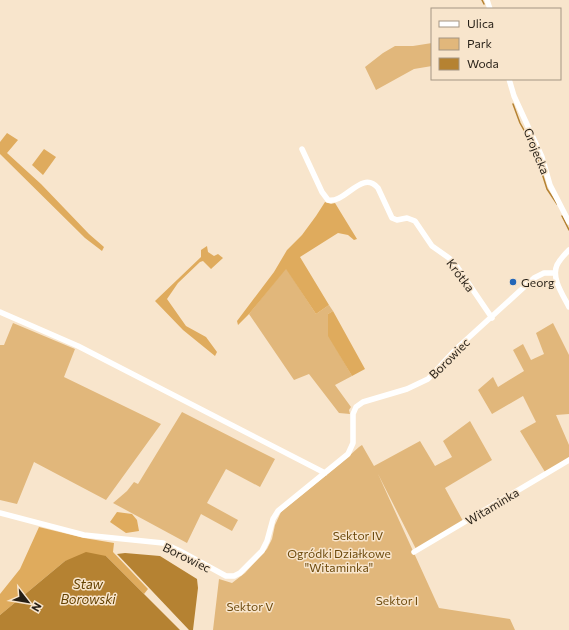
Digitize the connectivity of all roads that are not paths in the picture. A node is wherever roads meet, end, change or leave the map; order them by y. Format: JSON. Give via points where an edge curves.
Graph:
{"nodes":[{"id":1,"x":510,"y":80,"type":"edge"},
{"id":2,"x":302,"y":149,"type":"dead end"},
{"id":3,"x":569,"y":222,"type":"edge"},
{"id":4,"x":569,"y":250,"type":"edge"},
{"id":5,"x":555,"y":273,"type":"junction"},
{"id":6,"x":569,"y":307,"type":"edge"},
{"id":7,"x":0,"y":312,"type":"edge"},
{"id":8,"x":492,"y":318,"type":"junction"},
{"id":9,"x":569,"y":460,"type":"edge"},
{"id":10,"x":325,"y":473,"type":"junction"},
{"id":11,"x":0,"y":514,"type":"edge"},
{"id":12,"x":414,"y":552,"type":"dead end"}],
"edges":[{"from":1,"to":3,"type":"street","name":"Grojecka","via":[[517,102],[542,157],[550,185]]},
{"from":2,"to":8,"type":"street","name":"Krótka","via":[[328,200],[335,200],[364,182],[375,184],[391,216],[397,220],[410,218],[417,222],[432,246],[454,262]]},
{"from":4,"to":5,"type":"street","via":[[557,264]]},
{"from":5,"to":6,"type":"street"},
{"from":5,"to":8,"type":"street","name":"Borowiec","via":[[544,273],[534,278]]},
{"from":7,"to":10,"type":"street","via":[[78,346]]},
{"from":8,"to":10,"type":"street","name":"Borowiec","via":[[458,347],[425,381],[358,405],[353,414],[351,449]]},
{"from":9,"to":12,"type":"street","name":"Witaminka"},
{"from":10,"to":11,"type":"street","name":"Borowiec","via":[[278,511],[262,550],[242,572],[231,576],[224,575],[163,543],[84,535]]}]}
